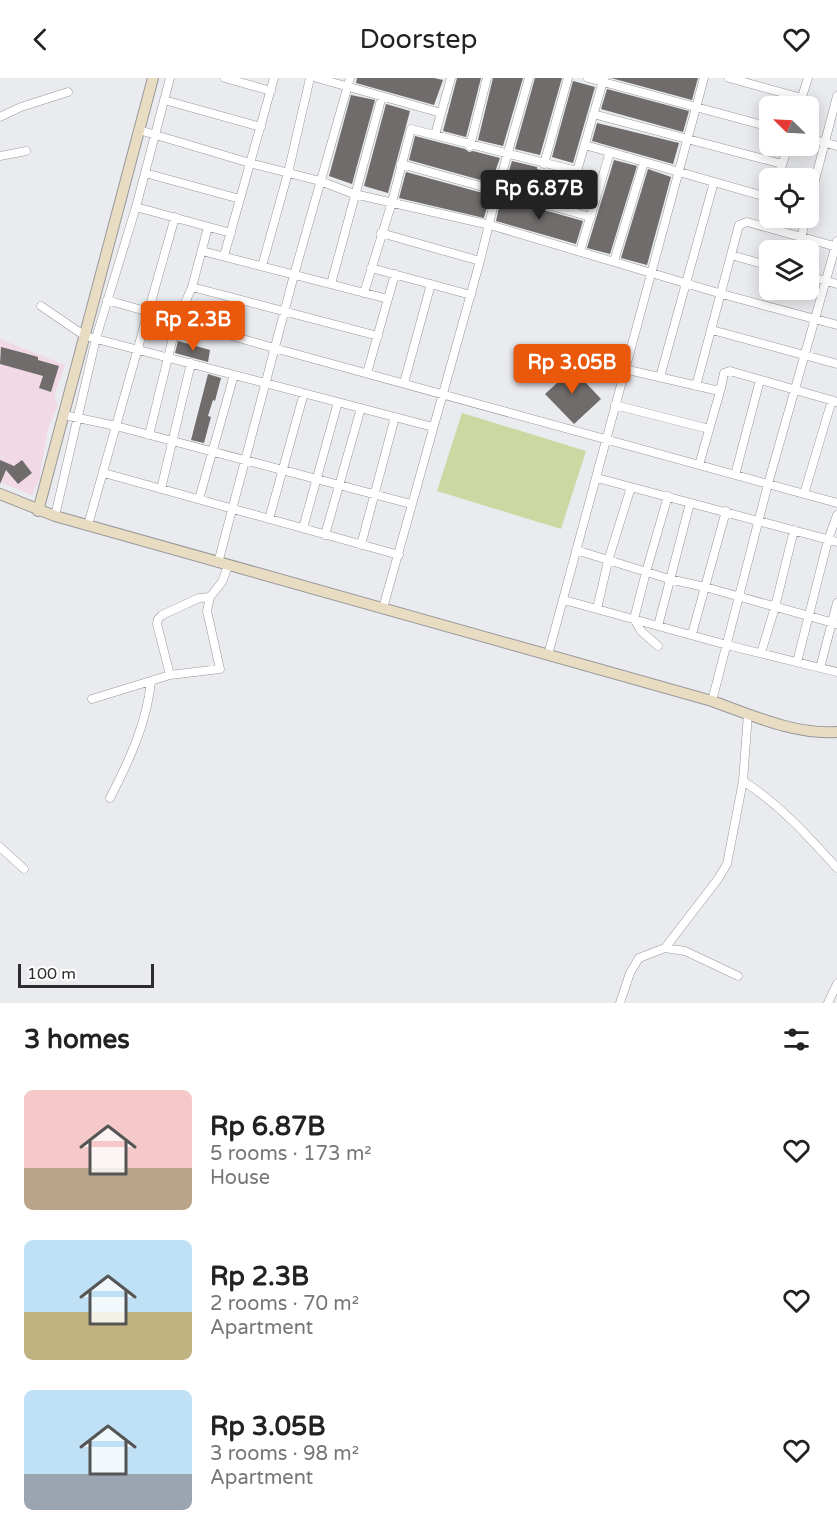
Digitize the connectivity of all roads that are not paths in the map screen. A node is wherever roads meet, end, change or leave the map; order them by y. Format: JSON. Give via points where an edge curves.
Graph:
{"nodes":[{"id":1,"x":153,"y":78,"type":"edge"},
{"id":2,"x":170,"y":78,"type":"edge"},
{"id":3,"x":225,"y":78,"type":"edge"},
{"id":4,"x":274,"y":78,"type":"edge"},
{"id":5,"x":310,"y":78,"type":"edge"},
{"id":6,"x":317,"y":78,"type":"edge"},
{"id":7,"x":350,"y":78,"type":"edge"},
{"id":8,"x":451,"y":78,"type":"edge"},
{"id":9,"x":487,"y":78,"type":"edge"},
{"id":10,"x":529,"y":78,"type":"edge"},
{"id":11,"x":568,"y":78,"type":"edge"},
{"id":12,"x":588,"y":78,"type":"edge"},
{"id":13,"x":704,"y":78,"type":"edge"},
{"id":14,"x":729,"y":78,"type":"edge"},
{"id":15,"x":807,"y":78,"type":"edge"},
{"id":16,"x":603,"y":80,"type":"edge"},
{"id":17,"x":248,"y":81,"type":"edge"},
{"id":18,"x":348,"y":88,"type":"junction"},
{"id":19,"x":271,"y":91,"type":"junction"},
{"id":20,"x":68,"y":92,"type":"dead end"},
{"id":21,"x":382,"y":96,"type":"junction"},
{"id":22,"x":795,"y":96,"type":"edge"},
{"id":23,"x":802,"y":96,"type":"edge"},
{"id":24,"x":837,"y":96,"type":"edge"},
{"id":25,"x":164,"y":100,"type":"junction"},
{"id":26,"x":696,"y":108,"type":"junction"},
{"id":27,"x":441,"y":113,"type":"junction"},
{"id":28,"x":593,"y":114,"type":"junction"},
{"id":29,"x":0,"y":117,"type":"edge"},
{"id":30,"x":759,"y":124,"type":"edge"},
{"id":31,"x":261,"y":126,"type":"junction"},
{"id":32,"x":140,"y":130,"type":"junction"},
{"id":33,"x":155,"y":135,"type":"junction"},
{"id":34,"x":435,"y":135,"type":"junction"},
{"id":35,"x":687,"y":140,"type":"junction"},
{"id":36,"x":819,"y":141,"type":"edge"},
{"id":37,"x":824,"y":142,"type":"junction"},
{"id":38,"x":585,"y":145,"type":"junction"},
{"id":39,"x":470,"y":146,"type":"junction"},
{"id":40,"x":837,"y":146,"type":"edge"},
{"id":41,"x":26,"y":151,"type":"dead end"},
{"id":42,"x":610,"y":152,"type":"junction"},
{"id":43,"x":507,"y":155,"type":"junction"},
{"id":44,"x":0,"y":156,"type":"edge"},
{"id":45,"x":785,"y":156,"type":"edge"},
{"id":46,"x":644,"y":162,"type":"junction"},
{"id":47,"x":250,"y":163,"type":"junction"},
{"id":48,"x":401,"y":164,"type":"junction"},
{"id":49,"x":544,"y":164,"type":"junction"},
{"id":50,"x":782,"y":164,"type":"junction"},
{"id":51,"x":781,"y":168,"type":"edge"},
{"id":52,"x":818,"y":168,"type":"edge"},
{"id":53,"x":678,"y":171,"type":"junction"},
{"id":54,"x":145,"y":173,"type":"junction"},
{"id":55,"x":288,"y":173,"type":"junction"},
{"id":56,"x":320,"y":181,"type":"junction"},
{"id":57,"x":714,"y":182,"type":"junction"},
{"id":58,"x":497,"y":191,"type":"junction"},
{"id":59,"x":354,"y":194,"type":"junction"},
{"id":60,"x":759,"y":195,"type":"edge"},
{"id":61,"x":240,"y":199,"type":"junction"},
{"id":62,"x":392,"y":202,"type":"junction"},
{"id":63,"x":136,"y":207,"type":"junction"},
{"id":64,"x":591,"y":217,"type":"junction"},
{"id":65,"x":175,"y":218,"type":"junction"},
{"id":66,"x":489,"y":225,"type":"junction"},
{"id":67,"x":759,"y":225,"type":"edge"},
{"id":68,"x":208,"y":227,"type":"junction"},
{"id":69,"x":771,"y":228,"type":"edge"},
{"id":70,"x":804,"y":228,"type":"edge"},
{"id":71,"x":231,"y":233,"type":"junction"},
{"id":72,"x":381,"y":233,"type":"junction"},
{"id":73,"x":801,"y":238,"type":"junction"},
{"id":74,"x":836,"y":244,"type":"edge"},
{"id":75,"x":202,"y":251,"type":"junction"},
{"id":76,"x":580,"y":251,"type":"junction"},
{"id":77,"x":731,"y":255,"type":"junction"},
{"id":78,"x":224,"y":256,"type":"junction"},
{"id":79,"x":480,"y":261,"type":"junction"},
{"id":80,"x":614,"y":261,"type":"junction"},
{"id":81,"x":759,"y":263,"type":"edge"},
{"id":82,"x":261,"y":266,"type":"junction"},
{"id":83,"x":371,"y":268,"type":"junction"},
{"id":84,"x":651,"y":272,"type":"junction"},
{"id":85,"x":394,"y":274,"type":"junction"},
{"id":86,"x":294,"y":275,"type":"junction"},
{"id":87,"x":819,"y":279,"type":"edge"},
{"id":88,"x":826,"y":281,"type":"junction"},
{"id":89,"x":686,"y":283,"type":"junction"},
{"id":90,"x":331,"y":284,"type":"junction"},
{"id":91,"x":431,"y":284,"type":"junction"},
{"id":92,"x":837,"y":284,"type":"edge"},
{"id":93,"x":192,"y":287,"type":"junction"},
{"id":94,"x":364,"y":293,"type":"junction"},
{"id":95,"x":722,"y":294,"type":"junction"},
{"id":96,"x":471,"y":295,"type":"junction"},
{"id":97,"x":388,"y":299,"type":"junction"},
{"id":98,"x":107,"y":300,"type":"junction"},
{"id":99,"x":40,"y":306,"type":"dead end"},
{"id":100,"x":285,"y":311,"type":"junction"},
{"id":101,"x":147,"y":313,"type":"junction"},
{"id":102,"x":816,"y":320,"type":"junction"},
{"id":103,"x":177,"y":321,"type":"junction"},
{"id":104,"x":837,"y":325,"type":"edge"},
{"id":105,"x":712,"y":330,"type":"junction"},
{"id":106,"x":378,"y":336,"type":"junction"},
{"id":107,"x":91,"y":337,"type":"junction"},
{"id":108,"x":274,"y":348,"type":"junction"},
{"id":109,"x":138,"y":349,"type":"junction"},
{"id":110,"x":806,"y":356,"type":"junction"},
{"id":111,"x":167,"y":357,"type":"junction"},
{"id":112,"x":191,"y":363,"type":"junction"},
{"id":113,"x":837,"y":364,"type":"edge"},
{"id":114,"x":624,"y":369,"type":"junction"},
{"id":115,"x":368,"y":373,"type":"junction"},
{"id":116,"x":234,"y":375,"type":"junction"},
{"id":117,"x":660,"y":377,"type":"junction"},
{"id":118,"x":760,"y":380,"type":"junction"},
{"id":119,"x":266,"y":383,"type":"junction"},
{"id":120,"x":404,"y":383,"type":"junction"},
{"id":121,"x":696,"y":386,"type":"junction"},
{"id":122,"x":721,"y":388,"type":"junction"},
{"id":123,"x":795,"y":390,"type":"junction"},
{"id":124,"x":304,"y":393,"type":"junction"},
{"id":125,"x":442,"y":394,"type":"junction"},
{"id":126,"x":834,"y":401,"type":"edge"},
{"id":127,"x":338,"y":402,"type":"junction"},
{"id":128,"x":615,"y":405,"type":"junction"},
{"id":129,"x":361,"y":408,"type":"junction"},
{"id":130,"x":64,"y":415,"type":"junction"},
{"id":131,"x":79,"y":417,"type":"junction"},
{"id":132,"x":395,"y":417,"type":"junction"},
{"id":133,"x":116,"y":426,"type":"junction"},
{"id":134,"x":433,"y":427,"type":"junction"},
{"id":135,"x":709,"y":429,"type":"junction"},
{"id":136,"x":149,"y":435,"type":"junction"},
{"id":137,"x":605,"y":439,"type":"junction"},
{"id":138,"x":172,"y":441,"type":"junction"},
{"id":139,"x":211,"y":452,"type":"junction"},
{"id":140,"x":245,"y":460,"type":"junction"},
{"id":141,"x":52,"y":461,"type":"junction"},
{"id":142,"x":67,"y":464,"type":"junction"},
{"id":143,"x":699,"y":465,"type":"junction"},
{"id":144,"x":282,"y":470,"type":"junction"},
{"id":145,"x":104,"y":473,"type":"junction"},
{"id":146,"x":735,"y":475,"type":"junction"},
{"id":147,"x":597,"y":478,"type":"junction"},
{"id":148,"x":316,"y":479,"type":"junction"},
{"id":149,"x":768,"y":484,"type":"junction"},
{"id":150,"x":339,"y":485,"type":"junction"},
{"id":151,"x":631,"y":487,"type":"junction"},
{"id":152,"x":160,"y":489,"type":"junction"},
{"id":153,"x":0,"y":494,"type":"edge"},
{"id":154,"x":374,"y":494,"type":"junction"},
{"id":155,"x":804,"y":494,"type":"junction"},
{"id":156,"x":668,"y":496,"type":"junction"},
{"id":157,"x":199,"y":499,"type":"junction"},
{"id":158,"x":690,"y":503,"type":"junction"},
{"id":159,"x":837,"y":503,"type":"edge"},
{"id":160,"x":411,"y":504,"type":"junction"},
{"id":161,"x":233,"y":509,"type":"junction"},
{"id":162,"x":38,"y":511,"type":"junction"},
{"id":163,"x":726,"y":511,"type":"junction"},
{"id":164,"x":837,"y":515,"type":"edge"},
{"id":165,"x":55,"y":516,"type":"junction"},
{"id":166,"x":269,"y":519,"type":"junction"},
{"id":167,"x":760,"y":521,"type":"junction"},
{"id":168,"x":88,"y":525,"type":"junction"},
{"id":169,"x":303,"y":528,"type":"junction"},
{"id":170,"x":794,"y":530,"type":"junction"},
{"id":171,"x":325,"y":535,"type":"junction"},
{"id":172,"x":833,"y":541,"type":"edge"},
{"id":173,"x":361,"y":545,"type":"junction"},
{"id":174,"x":576,"y":550,"type":"junction"},
{"id":175,"x":399,"y":555,"type":"junction"},
{"id":176,"x":608,"y":561,"type":"junction"},
{"id":177,"x":223,"y":564,"type":"junction"},
{"id":178,"x":646,"y":572,"type":"junction"},
{"id":179,"x":669,"y":579,"type":"junction"},
{"id":180,"x":705,"y":587,"type":"junction"},
{"id":181,"x":210,"y":597,"type":"junction"},
{"id":182,"x":740,"y":597,"type":"junction"},
{"id":183,"x":564,"y":600,"type":"junction"},
{"id":184,"x":837,"y":603,"type":"edge"},
{"id":185,"x":775,"y":607,"type":"junction"},
{"id":186,"x":383,"y":609,"type":"junction"},
{"id":187,"x":597,"y":609,"type":"junction"},
{"id":188,"x":810,"y":616,"type":"junction"},
{"id":189,"x":634,"y":619,"type":"junction"},
{"id":190,"x":834,"y":623,"type":"edge"},
{"id":191,"x":658,"y":626,"type":"junction"},
{"id":192,"x":692,"y":634,"type":"junction"},
{"id":193,"x":727,"y":645,"type":"junction"},
{"id":194,"x":658,"y":646,"type":"dead end"},
{"id":195,"x":761,"y":654,"type":"junction"},
{"id":196,"x":548,"y":655,"type":"junction"},
{"id":197,"x":797,"y":662,"type":"junction"},
{"id":198,"x":820,"y":668,"type":"junction"},
{"id":199,"x":837,"y":672,"type":"edge"},
{"id":200,"x":170,"y":675,"type":"junction"},
{"id":201,"x":151,"y":681,"type":"junction"},
{"id":202,"x":92,"y":699,"type":"dead end"},
{"id":203,"x":712,"y":701,"type":"junction"},
{"id":204,"x":748,"y":714,"type":"junction"},
{"id":205,"x":837,"y":732,"type":"edge"},
{"id":206,"x":743,"y":781,"type":"junction"},
{"id":207,"x":110,"y":798,"type":"dead end"},
{"id":208,"x":0,"y":847,"type":"edge"},
{"id":209,"x":837,"y":868,"type":"edge"},
{"id":210,"x":24,"y":869,"type":"dead end"},
{"id":211,"x":665,"y":948,"type":"junction"},
{"id":212,"x":738,"y":976,"type":"dead end"},
{"id":213,"x":837,"y":984,"type":"edge"},
{"id":214,"x":620,"y":1003,"type":"edge"},
{"id":215,"x":828,"y":1003,"type":"edge"}],
"edges":[{"from":1,"to":32,"type":"street"},
{"from":2,"to":25,"type":"street"},
{"from":3,"to":17,"type":"street"},
{"from":4,"to":19,"type":"street"},
{"from":5,"to":55,"type":"street"},
{"from":6,"to":18,"type":"street"},
{"from":7,"to":18,"type":"street"},
{"from":8,"to":27,"type":"street"},
{"from":9,"to":39,"type":"street"},
{"from":10,"to":43,"type":"street"},
{"from":11,"to":49,"type":"street"},
{"from":12,"to":16,"type":"street"},
{"from":13,"to":26,"type":"street"},
{"from":14,"to":22,"type":"street"},
{"from":15,"to":23,"type":"street"},
{"from":16,"to":26,"type":"street"},
{"from":16,"to":28,"type":"street"},
{"from":17,"to":19,"type":"street"},
{"from":18,"to":21,"type":"street"},
{"from":18,"to":56,"type":"street"},
{"from":19,"to":31,"type":"street"},
{"from":20,"to":29,"type":"street"},
{"from":21,"to":27,"type":"street"},
{"from":21,"to":59,"type":"street"},
{"from":24,"to":37,"type":"street"},
{"from":25,"to":31,"type":"street"},
{"from":25,"to":33,"type":"street"},
{"from":26,"to":30,"type":"street"},
{"from":26,"to":35,"type":"street"},
{"from":27,"to":34,"type":"street"},
{"from":28,"to":35,"type":"street"},
{"from":28,"to":38,"type":"street"},
{"from":31,"to":47,"type":"street"},
{"from":32,"to":33,"type":"street"},
{"from":32,"to":107,"type":"street"},
{"from":33,"to":47,"type":"street"},
{"from":33,"to":54,"type":"street"},
{"from":34,"to":39,"type":"street"},
{"from":34,"to":48,"type":"street","via":[[411,129]]},
{"from":35,"to":50,"type":"street"},
{"from":35,"to":53,"type":"street"},
{"from":36,"to":37,"type":"street"},
{"from":37,"to":40,"type":"street"},
{"from":37,"to":52,"type":"street"},
{"from":38,"to":42,"type":"street"},
{"from":38,"to":49,"type":"street","via":[[577,171]]},
{"from":39,"to":43,"type":"street"},
{"from":41,"to":44,"type":"street"},
{"from":42,"to":46,"type":"street"},
{"from":42,"to":64,"type":"street"},
{"from":43,"to":49,"type":"street"},
{"from":43,"to":58,"type":"street"},
{"from":45,"to":50,"type":"street"},
{"from":46,"to":53,"type":"street"},
{"from":46,"to":80,"type":"street"},
{"from":47,"to":55,"type":"street"},
{"from":47,"to":61,"type":"street"},
{"from":48,"to":58,"type":"street"},
{"from":48,"to":62,"type":"street"},
{"from":50,"to":51,"type":"street"},
{"from":53,"to":57,"type":"street"},
{"from":53,"to":84,"type":"street"},
{"from":54,"to":61,"type":"street"},
{"from":54,"to":63,"type":"street"},
{"from":55,"to":56,"type":"street"},
{"from":55,"to":82,"type":"street"},
{"from":56,"to":59,"type":"street"},
{"from":56,"to":86,"type":"street"},
{"from":57,"to":60,"type":"street"},
{"from":57,"to":89,"type":"street"},
{"from":58,"to":64,"type":"street"},
{"from":58,"to":66,"type":"street"},
{"from":59,"to":62,"type":"street"},
{"from":59,"to":90,"type":"street"},
{"from":61,"to":71,"type":"street"},
{"from":62,"to":66,"type":"street"},
{"from":62,"to":72,"type":"street"},
{"from":63,"to":65,"type":"street"},
{"from":63,"to":98,"type":"street"},
{"from":64,"to":76,"type":"street"},
{"from":65,"to":68,"type":"street"},
{"from":65,"to":101,"type":"street"},
{"from":66,"to":76,"type":"street"},
{"from":66,"to":79,"type":"street"},
{"from":67,"to":77,"type":"street","via":[[739,225]]},
{"from":68,"to":71,"type":"street"},
{"from":68,"to":75,"type":"street"},
{"from":69,"to":73,"type":"street"},
{"from":70,"to":73,"type":"street"},
{"from":71,"to":78,"type":"street"},
{"from":72,"to":79,"type":"street"},
{"from":72,"to":83,"type":"street"},
{"from":73,"to":74,"type":"street"},
{"from":74,"to":88,"type":"street"},
{"from":75,"to":78,"type":"street"},
{"from":75,"to":93,"type":"street"},
{"from":76,"to":80,"type":"street"},
{"from":77,"to":81,"type":"street"},
{"from":77,"to":95,"type":"street"},
{"from":78,"to":82,"type":"street"},
{"from":79,"to":96,"type":"street"},
{"from":80,"to":84,"type":"street"},
{"from":82,"to":86,"type":"street"},
{"from":83,"to":85,"type":"street"},
{"from":83,"to":94,"type":"street"},
{"from":84,"to":89,"type":"street"},
{"from":84,"to":114,"type":"street"},
{"from":85,"to":91,"type":"street"},
{"from":85,"to":97,"type":"street"},
{"from":86,"to":90,"type":"street"},
{"from":86,"to":100,"type":"street"},
{"from":87,"to":88,"type":"street"},
{"from":88,"to":92,"type":"street"},
{"from":88,"to":102,"type":"street"},
{"from":89,"to":95,"type":"street"},
{"from":89,"to":117,"type":"street"},
{"from":90,"to":94,"type":"street"},
{"from":91,"to":96,"type":"street"},
{"from":91,"to":120,"type":"street"},
{"from":93,"to":100,"type":"street"},
{"from":93,"to":103,"type":"street"},
{"from":94,"to":97,"type":"street"},
{"from":95,"to":102,"type":"street"},
{"from":95,"to":105,"type":"street"},
{"from":96,"to":125,"type":"street"},
{"from":97,"to":106,"type":"street"},
{"from":98,"to":101,"type":"street"},
{"from":98,"to":107,"type":"street"},
{"from":99,"to":107,"type":"street"},
{"from":100,"to":106,"type":"street"},
{"from":100,"to":108,"type":"street"},
{"from":101,"to":103,"type":"street"},
{"from":101,"to":109,"type":"street"},
{"from":102,"to":104,"type":"street"},
{"from":102,"to":110,"type":"street"},
{"from":103,"to":108,"type":"street"},
{"from":103,"to":111,"type":"street"},
{"from":105,"to":110,"type":"street"},
{"from":105,"to":121,"type":"street"},
{"from":106,"to":115,"type":"street"},
{"from":107,"to":109,"type":"street"},
{"from":107,"to":130,"type":"street"},
{"from":107,"to":131,"type":"street"},
{"from":108,"to":115,"type":"street"},
{"from":108,"to":119,"type":"street"},
{"from":109,"to":111,"type":"street"},
{"from":109,"to":133,"type":"street"},
{"from":110,"to":113,"type":"street"},
{"from":110,"to":123,"type":"street"},
{"from":111,"to":112,"type":"street"},
{"from":111,"to":136,"type":"street"},
{"from":112,"to":116,"type":"street"},
{"from":112,"to":138,"type":"street"},
{"from":114,"to":117,"type":"street"},
{"from":114,"to":128,"type":"street"},
{"from":115,"to":120,"type":"street"},
{"from":116,"to":119,"type":"street"},
{"from":116,"to":139,"type":"street"},
{"from":117,"to":121,"type":"street"},
{"from":118,"to":122,"type":"street","via":[[730,371],[724,374]]},
{"from":118,"to":123,"type":"street"},
{"from":118,"to":146,"type":"street"},
{"from":119,"to":124,"type":"street"},
{"from":119,"to":140,"type":"street"},
{"from":120,"to":125,"type":"street"},
{"from":121,"to":122,"type":"street"},
{"from":122,"to":135,"type":"street"},
{"from":123,"to":126,"type":"street"},
{"from":123,"to":149,"type":"street"},
{"from":124,"to":127,"type":"street"},
{"from":124,"to":144,"type":"street"},
{"from":125,"to":134,"type":"street"},
{"from":125,"to":137,"type":"street"},
{"from":126,"to":155,"type":"street"},
{"from":127,"to":129,"type":"street"},
{"from":127,"to":148,"type":"street"},
{"from":128,"to":135,"type":"street"},
{"from":128,"to":137,"type":"street"},
{"from":129,"to":132,"type":"street"},
{"from":129,"to":150,"type":"street"},
{"from":130,"to":131,"type":"street"},
{"from":130,"to":141,"type":"street"},
{"from":131,"to":133,"type":"street"},
{"from":131,"to":142,"type":"street"},
{"from":132,"to":134,"type":"street"},
{"from":132,"to":154,"type":"street"},
{"from":133,"to":136,"type":"street"},
{"from":133,"to":145,"type":"street"},
{"from":134,"to":160,"type":"street"},
{"from":135,"to":143,"type":"street"},
{"from":136,"to":138,"type":"street"},
{"from":137,"to":143,"type":"street"},
{"from":137,"to":147,"type":"street"},
{"from":138,"to":139,"type":"street"},
{"from":138,"to":152,"type":"street"},
{"from":139,"to":140,"type":"street"},
{"from":139,"to":157,"type":"street"},
{"from":140,"to":144,"type":"street"},
{"from":140,"to":161,"type":"street"},
{"from":141,"to":142,"type":"street"},
{"from":141,"to":162,"type":"street"},
{"from":142,"to":165,"type":"street"},
{"from":143,"to":146,"type":"street"},
{"from":144,"to":148,"type":"street"},
{"from":144,"to":166,"type":"street"},
{"from":145,"to":152,"type":"street"},
{"from":145,"to":168,"type":"street"},
{"from":146,"to":149,"type":"street"},
{"from":147,"to":151,"type":"street"},
{"from":147,"to":174,"type":"street"},
{"from":148,"to":150,"type":"street"},
{"from":148,"to":169,"type":"street"},
{"from":149,"to":155,"type":"street"},
{"from":149,"to":167,"type":"street"},
{"from":150,"to":154,"type":"street"},
{"from":150,"to":171,"type":"street"},
{"from":151,"to":156,"type":"street"},
{"from":151,"to":176,"type":"street"},
{"from":152,"to":157,"type":"street"},
{"from":153,"to":162,"type":"street"},
{"from":154,"to":160,"type":"street"},
{"from":154,"to":173,"type":"street"},
{"from":155,"to":159,"type":"street"},
{"from":156,"to":158,"type":"street"},
{"from":156,"to":178,"type":"street"},
{"from":157,"to":161,"type":"street"},
{"from":158,"to":163,"type":"street"},
{"from":158,"to":179,"type":"street"},
{"from":160,"to":175,"type":"street"},
{"from":161,"to":166,"type":"street"},
{"from":161,"to":177,"type":"street"},
{"from":162,"to":165,"type":"street"},
{"from":163,"to":167,"type":"street"},
{"from":163,"to":180,"type":"street"},
{"from":164,"to":172,"type":"street"},
{"from":165,"to":168,"type":"street"},
{"from":166,"to":169,"type":"street"},
{"from":167,"to":170,"type":"street"},
{"from":167,"to":182,"type":"street"},
{"from":168,"to":177,"type":"street"},
{"from":169,"to":171,"type":"street"},
{"from":170,"to":172,"type":"street"},
{"from":170,"to":185,"type":"street"},
{"from":171,"to":173,"type":"street"},
{"from":172,"to":188,"type":"street"},
{"from":173,"to":175,"type":"street"},
{"from":174,"to":176,"type":"street"},
{"from":174,"to":183,"type":"street"},
{"from":175,"to":186,"type":"street"},
{"from":176,"to":178,"type":"street"},
{"from":176,"to":187,"type":"street"},
{"from":177,"to":181,"type":"street","via":[[222,582]]},
{"from":177,"to":186,"type":"street"},
{"from":178,"to":179,"type":"street"},
{"from":178,"to":189,"type":"street"},
{"from":179,"to":180,"type":"street"},
{"from":179,"to":191,"type":"street"},
{"from":180,"to":182,"type":"street"},
{"from":180,"to":192,"type":"street"},
{"from":181,"to":200,"type":"street","via":[[199,598],[158,619]]},
{"from":181,"to":200,"type":"street","via":[[207,611],[220,669]]},
{"from":182,"to":185,"type":"street"},
{"from":182,"to":193,"type":"street"},
{"from":183,"to":187,"type":"street"},
{"from":183,"to":196,"type":"street"},
{"from":184,"to":190,"type":"street"},
{"from":185,"to":188,"type":"street"},
{"from":185,"to":195,"type":"street"},
{"from":186,"to":196,"type":"street"},
{"from":187,"to":189,"type":"street"},
{"from":188,"to":190,"type":"street"},
{"from":188,"to":197,"type":"street"},
{"from":189,"to":191,"type":"street"},
{"from":189,"to":194,"type":"street"},
{"from":190,"to":198,"type":"street"},
{"from":191,"to":192,"type":"street"},
{"from":192,"to":193,"type":"street"},
{"from":193,"to":195,"type":"street"},
{"from":193,"to":203,"type":"street"},
{"from":195,"to":197,"type":"street"},
{"from":196,"to":203,"type":"street"},
{"from":197,"to":198,"type":"street"},
{"from":198,"to":199,"type":"street"},
{"from":200,"to":201,"type":"street"},
{"from":201,"to":202,"type":"street"},
{"from":201,"to":207,"type":"street","via":[[141,729]]},
{"from":203,"to":204,"type":"street"},
{"from":204,"to":205,"type":"street","via":[[794,728]]},
{"from":204,"to":206,"type":"street"},
{"from":206,"to":209,"type":"street","via":[[781,812]]},
{"from":206,"to":211,"type":"street","via":[[727,864]]},
{"from":208,"to":210,"type":"street"},
{"from":211,"to":212,"type":"street","via":[[685,951]]},
{"from":211,"to":214,"type":"street","via":[[639,958]]},
{"from":213,"to":215,"type":"street"}]}
